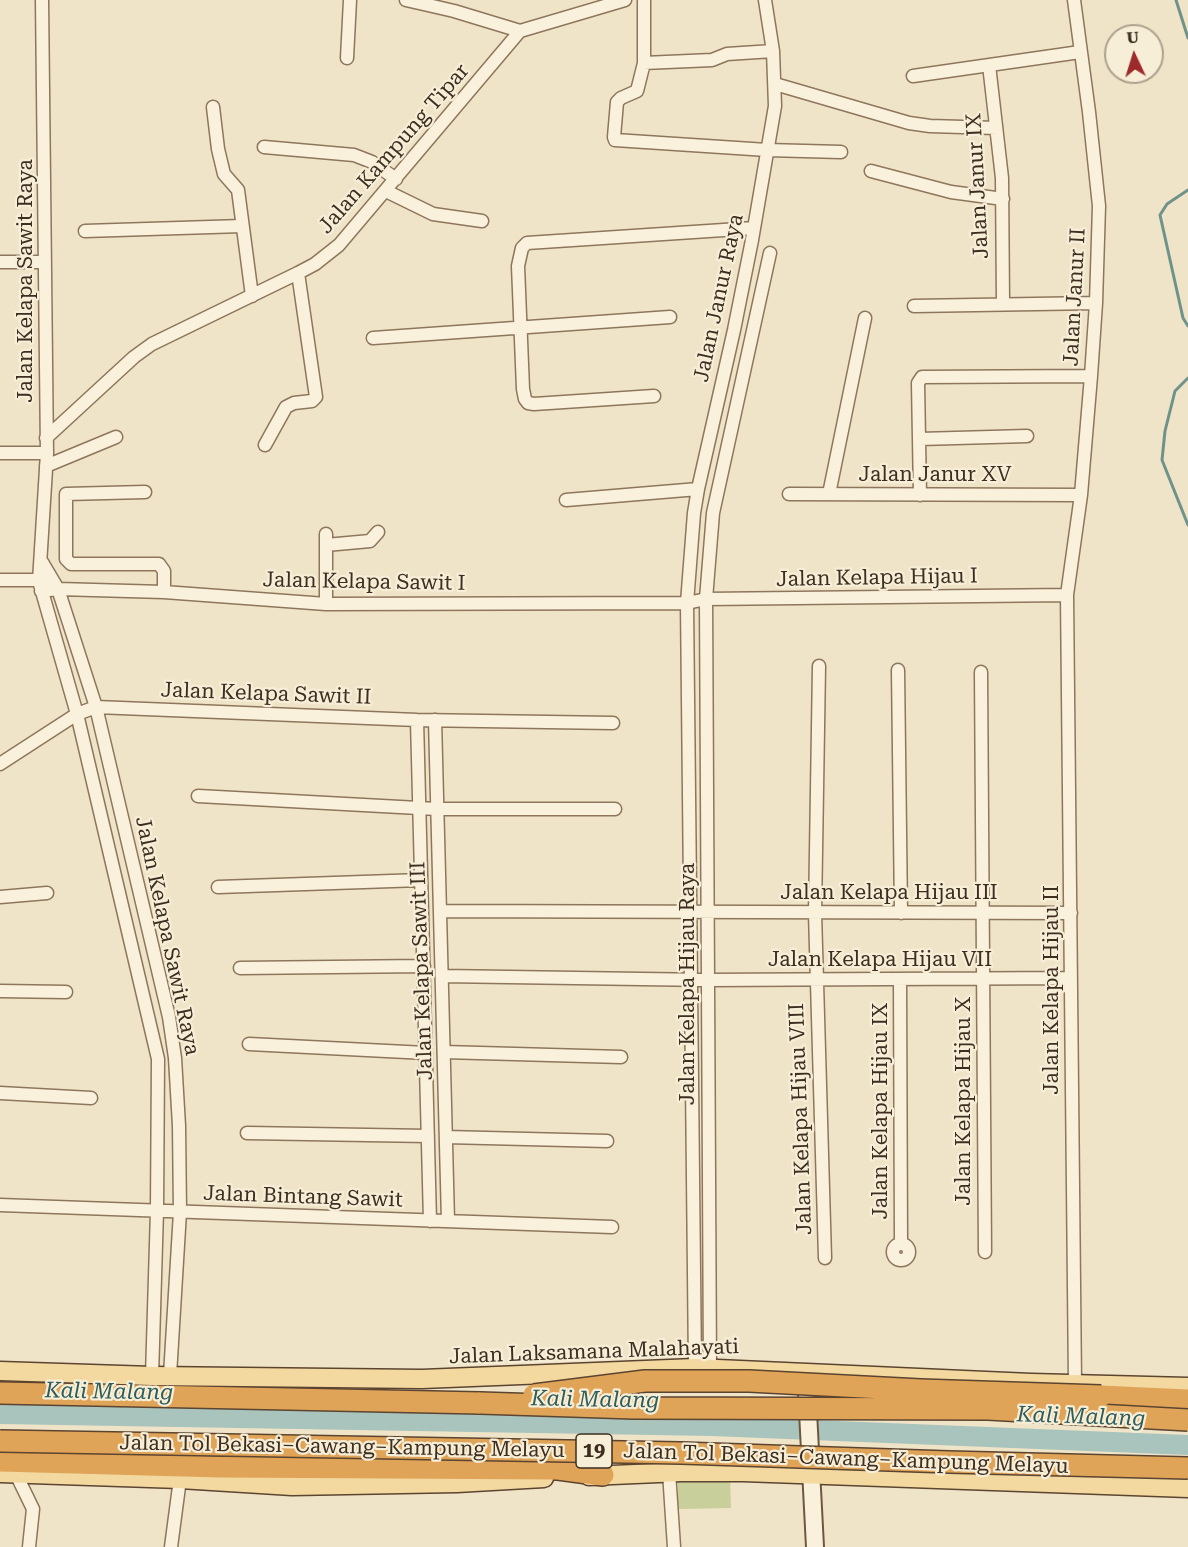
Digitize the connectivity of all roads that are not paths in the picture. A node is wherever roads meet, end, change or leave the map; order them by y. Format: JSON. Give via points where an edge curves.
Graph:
{"nodes":[{"id":1,"x":42,"y":0,"type":"edge"},
{"id":2,"x":350,"y":0,"type":"edge"},
{"id":3,"x":406,"y":0,"type":"edge"},
{"id":4,"x":625,"y":0,"type":"edge"},
{"id":5,"x":644,"y":0,"type":"edge"},
{"id":6,"x":765,"y":0,"type":"edge"},
{"id":7,"x":1074,"y":0,"type":"edge"},
{"id":8,"x":455,"y":5,"type":"edge"},
{"id":9,"x":520,"y":31,"type":"junction"},
{"id":10,"x":773,"y":51,"type":"junction"},
{"id":11,"x":1080,"y":52,"type":"junction"},
{"id":12,"x":347,"y":58,"type":"dead end"},
{"id":13,"x":644,"y":63,"type":"junction"},
{"id":14,"x":988,"y":65,"type":"junction"},
{"id":15,"x":913,"y":76,"type":"dead end"},
{"id":16,"x":775,"y":84,"type":"junction"},
{"id":17,"x":213,"y":107,"type":"dead end"},
{"id":18,"x":996,"y":128,"type":"junction"},
{"id":19,"x":264,"y":147,"type":"dead end"},
{"id":20,"x":767,"y":150,"type":"junction"},
{"id":21,"x":841,"y":152,"type":"dead end"},
{"id":22,"x":871,"y":171,"type":"dead end"},
{"id":23,"x":396,"y":179,"type":"junction"},
{"id":24,"x":386,"y":191,"type":"junction"},
{"id":25,"x":1003,"y":199,"type":"junction"},
{"id":26,"x":482,"y":221,"type":"dead end"},
{"id":27,"x":242,"y":226,"type":"junction"},
{"id":28,"x":754,"y":228,"type":"junction"},
{"id":29,"x":85,"y":231,"type":"dead end"},
{"id":30,"x":770,"y":253,"type":"dead end"},
{"id":31,"x":0,"y":262,"type":"edge"},
{"id":32,"x":45,"y":262,"type":"junction"},
{"id":33,"x":298,"y":273,"type":"junction"},
{"id":34,"x":252,"y":296,"type":"junction"},
{"id":35,"x":1096,"y":303,"type":"junction"},
{"id":36,"x":1003,"y":304,"type":"junction"},
{"id":37,"x":914,"y":306,"type":"dead end"},
{"id":38,"x":670,"y":317,"type":"dead end"},
{"id":39,"x":865,"y":318,"type":"dead end"},
{"id":40,"x":521,"y":328,"type":"junction"},
{"id":41,"x":373,"y":338,"type":"dead end"},
{"id":42,"x":1091,"y":376,"type":"junction"},
{"id":43,"x":654,"y":396,"type":"dead end"},
{"id":44,"x":1027,"y":436,"type":"dead end"},
{"id":45,"x":116,"y":437,"type":"dead end"},
{"id":46,"x":46,"y":438,"type":"junction"},
{"id":47,"x":920,"y":439,"type":"junction"},
{"id":48,"x":265,"y":445,"type":"dead end"},
{"id":49,"x":0,"y":453,"type":"edge"},
{"id":50,"x":46,"y":459,"type":"junction"},
{"id":51,"x":698,"y":489,"type":"junction"},
{"id":52,"x":145,"y":492,"type":"dead end"},
{"id":53,"x":45,"y":494,"type":"junction"},
{"id":54,"x":66,"y":494,"type":"junction"},
{"id":55,"x":789,"y":494,"type":"dead end"},
{"id":56,"x":829,"y":494,"type":"junction"},
{"id":57,"x":920,"y":495,"type":"junction"},
{"id":58,"x":1081,"y":495,"type":"junction"},
{"id":59,"x":566,"y":500,"type":"dead end"},
{"id":60,"x":378,"y":532,"type":"dead end"},
{"id":61,"x":0,"y":580,"type":"edge"},
{"id":62,"x":47,"y":585,"type":"junction"},
{"id":63,"x":165,"y":592,"type":"junction"},
{"id":64,"x":1067,"y":595,"type":"junction"},
{"id":65,"x":706,"y":599,"type":"junction"},
{"id":66,"x":687,"y":603,"type":"junction"},
{"id":67,"x":326,"y":604,"type":"junction"},
{"id":68,"x":819,"y":666,"type":"dead end"},
{"id":69,"x":898,"y":670,"type":"dead end"},
{"id":70,"x":981,"y":672,"type":"dead end"},
{"id":71,"x":96,"y":707,"type":"junction"},
{"id":72,"x":77,"y":714,"type":"junction"},
{"id":73,"x":417,"y":720,"type":"junction"},
{"id":74,"x":435,"y":720,"type":"junction"},
{"id":75,"x":613,"y":723,"type":"dead end"},
{"id":76,"x":0,"y":764,"type":"edge"},
{"id":77,"x":198,"y":796,"type":"dead end"},
{"id":78,"x":420,"y":807,"type":"junction"},
{"id":79,"x":437,"y":808,"type":"junction"},
{"id":80,"x":615,"y":809,"type":"dead end"},
{"id":81,"x":421,"y":880,"type":"junction"},
{"id":82,"x":218,"y":887,"type":"dead end"},
{"id":83,"x":47,"y":893,"type":"dead end"},
{"id":84,"x":0,"y":897,"type":"edge"},
{"id":85,"x":440,"y":911,"type":"junction"},
{"id":86,"x":690,"y":912,"type":"junction"},
{"id":87,"x":982,"y":912,"type":"junction"},
{"id":88,"x":707,"y":913,"type":"junction"},
{"id":89,"x":815,"y":913,"type":"junction"},
{"id":90,"x":901,"y":913,"type":"junction"},
{"id":91,"x":1071,"y":913,"type":"junction"},
{"id":92,"x":424,"y":966,"type":"junction"},
{"id":93,"x":240,"y":968,"type":"dead end"},
{"id":94,"x":442,"y":976,"type":"junction"},
{"id":95,"x":983,"y":978,"type":"junction"},
{"id":96,"x":1070,"y":978,"type":"junction"},
{"id":97,"x":691,"y":979,"type":"junction"},
{"id":98,"x":816,"y":979,"type":"junction"},
{"id":99,"x":900,"y":979,"type":"junction"},
{"id":100,"x":708,"y":980,"type":"junction"},
{"id":101,"x":0,"y":991,"type":"edge"},
{"id":102,"x":66,"y":993,"type":"dead end"},
{"id":103,"x":249,"y":1044,"type":"dead end"},
{"id":104,"x":444,"y":1052,"type":"junction"},
{"id":105,"x":426,"y":1053,"type":"junction"},
{"id":106,"x":621,"y":1057,"type":"dead end"},
{"id":107,"x":0,"y":1093,"type":"edge"},
{"id":108,"x":91,"y":1098,"type":"dead end"},
{"id":109,"x":247,"y":1133,"type":"dead end"},
{"id":110,"x":428,"y":1136,"type":"junction"},
{"id":111,"x":446,"y":1137,"type":"junction"},
{"id":112,"x":607,"y":1141,"type":"dead end"},
{"id":113,"x":0,"y":1205,"type":"edge"},
{"id":114,"x":157,"y":1211,"type":"junction"},
{"id":115,"x":180,"y":1212,"type":"junction"},
{"id":116,"x":430,"y":1221,"type":"junction"},
{"id":117,"x":448,"y":1221,"type":"junction"},
{"id":118,"x":612,"y":1227,"type":"dead end"},
{"id":119,"x":901,"y":1243,"type":"dead end"},
{"id":120,"x":985,"y":1252,"type":"dead end"},
{"id":121,"x":825,"y":1258,"type":"dead end"},
{"id":122,"x":694,"y":1278,"type":"junction"},
{"id":123,"x":710,"y":1279,"type":"junction"},
{"id":124,"x":154,"y":1331,"type":"junction"},
{"id":125,"x":172,"y":1331,"type":"junction"},
{"id":126,"x":703,"y":1368,"type":"junction"},
{"id":127,"x":0,"y":1371,"type":"edge"},
{"id":128,"x":806,"y":1372,"type":"junction"},
{"id":129,"x":170,"y":1375,"type":"junction"},
{"id":130,"x":152,"y":1376,"type":"junction"},
{"id":131,"x":1075,"y":1384,"type":"junction"},
{"id":132,"x":1188,"y":1387,"type":"edge"},
{"id":133,"x":0,"y":1393,"type":"edge"},
{"id":134,"x":1188,"y":1400,"type":"edge"},
{"id":135,"x":480,"y":1403,"type":"junction"},
{"id":136,"x":1188,"y":1420,"type":"edge"},
{"id":137,"x":0,"y":1441,"type":"edge"},
{"id":138,"x":1188,"y":1468,"type":"edge"},
{"id":139,"x":5,"y":1469,"type":"edge"},
{"id":140,"x":669,"y":1472,"type":"junction"},
{"id":141,"x":810,"y":1473,"type":"junction"},
{"id":142,"x":603,"y":1475,"type":"junction"},
{"id":143,"x":180,"y":1479,"type":"junction"},
{"id":144,"x":1188,"y":1488,"type":"edge"},
{"id":145,"x":29,"y":1547,"type":"edge"},
{"id":146,"x":171,"y":1547,"type":"edge"},
{"id":147,"x":674,"y":1547,"type":"edge"},
{"id":148,"x":815,"y":1547,"type":"edge"}],
"edges":[{"from":1,"to":32,"type":"street","name":"Jalan Kelapa Sawit Raya"},
{"from":2,"to":12,"type":"street"},
{"from":3,"to":8,"type":"street"},
{"from":4,"to":9,"type":"street"},
{"from":5,"to":13,"type":"street"},
{"from":6,"to":10,"type":"street","name":"Jalan Janur Raya"},
{"from":7,"to":11,"type":"street","name":"Jalan Janur II"},
{"from":8,"to":9,"type":"street"},
{"from":9,"to":23,"type":"street","name":"Jalan Kampung Tipar"},
{"from":10,"to":13,"type":"street","via":[[727,54],[712,60]]},
{"from":10,"to":16,"type":"street","name":"Jalan Janur Raya"},
{"from":11,"to":14,"type":"street"},
{"from":11,"to":35,"type":"street","name":"Jalan Janur II","via":[[1099,206]]},
{"from":13,"to":20,"type":"street","via":[[637,92],[617,102],[615,140]]},
{"from":14,"to":15,"type":"street"},
{"from":14,"to":18,"type":"street","name":"Jalan Janur IX"},
{"from":16,"to":18,"type":"street","via":[[909,123]]},
{"from":16,"to":20,"type":"street","name":"Jalan Janur Raya"},
{"from":17,"to":27,"type":"street","via":[[224,174],[238,190]]},
{"from":18,"to":25,"type":"street","name":"Jalan Janur IX"},
{"from":19,"to":23,"type":"street","via":[[354,155]]},
{"from":20,"to":21,"type":"street"},
{"from":20,"to":28,"type":"street","name":"Jalan Janur Raya"},
{"from":22,"to":25,"type":"street","via":[[951,192]]},
{"from":23,"to":24,"type":"street","name":"Jalan Kampung Tipar"},
{"from":24,"to":26,"type":"street","via":[[433,214]]},
{"from":24,"to":33,"type":"street","name":"Jalan Kampung Tipar","via":[[339,245]]},
{"from":25,"to":36,"type":"street","name":"Jalan Janur IX"},
{"from":27,"to":29,"type":"street"},
{"from":27,"to":34,"type":"street"},
{"from":28,"to":40,"type":"street","via":[[527,243],[518,266]]},
{"from":28,"to":51,"type":"street","name":"Jalan Janur Raya"},
{"from":30,"to":65,"type":"street","name":"Jalan Janur Raya","via":[[713,513]]},
{"from":31,"to":32,"type":"street"},
{"from":32,"to":46,"type":"street","name":"Jalan Kelapa Sawit Raya"},
{"from":33,"to":34,"type":"street","name":"Jalan Kampung Tipar"},
{"from":33,"to":48,"type":"street","via":[[316,397],[286,407]]},
{"from":34,"to":46,"type":"street","name":"Jalan Kampung Tipar","via":[[144,349]]},
{"from":35,"to":36,"type":"street"},
{"from":35,"to":42,"type":"street","name":"Jalan Janur II"},
{"from":36,"to":37,"type":"street"},
{"from":38,"to":40,"type":"street"},
{"from":39,"to":56,"type":"street"},
{"from":40,"to":41,"type":"street"},
{"from":40,"to":43,"type":"street","via":[[523,389],[528,403]]},
{"from":42,"to":47,"type":"street","via":[[922,377],[918,383]]},
{"from":42,"to":58,"type":"street","name":"Jalan Janur II"},
{"from":44,"to":47,"type":"street"},
{"from":45,"to":50,"type":"street"},
{"from":46,"to":50,"type":"street","name":"Jalan Kelapa Sawit Raya"},
{"from":47,"to":57,"type":"street"},
{"from":49,"to":50,"type":"street"},
{"from":50,"to":53,"type":"street","name":"Jalan Kelapa Sawit Raya"},
{"from":51,"to":59,"type":"street"},
{"from":51,"to":66,"type":"street","name":"Jalan Janur Raya"},
{"from":52,"to":54,"type":"street"},
{"from":53,"to":54,"type":"street"},
{"from":53,"to":62,"type":"street","name":"Jalan Kelapa Sawit Raya","via":[[42,561]]},
{"from":54,"to":63,"type":"street","via":[[68,563],[159,564],[164,571]]},
{"from":55,"to":56,"type":"street","name":"Jalan Janur XV"},
{"from":56,"to":57,"type":"street","name":"Jalan Janur XV"},
{"from":57,"to":58,"type":"street","name":"Jalan Janur XV"},
{"from":58,"to":64,"type":"street","name":"Jalan Janur II"},
{"from":60,"to":67,"type":"street","via":[[370,540],[326,539]]},
{"from":61,"to":62,"type":"street","name":"Jalan Kelapa Sawit I"},
{"from":62,"to":63,"type":"street","name":"Jalan Kelapa Sawit I"},
{"from":62,"to":71,"type":"street","name":"Jalan Kelapa Sawit Raya"},
{"from":62,"to":72,"type":"street","name":"Jalan Kelapa Sawit Raya"},
{"from":63,"to":67,"type":"street","name":"Jalan Kelapa Sawit I"},
{"from":64,"to":65,"type":"street","name":"Jalan Kelapa Hijau I"},
{"from":64,"to":91,"type":"street","name":"Jalan Kelapa Hijau II"},
{"from":65,"to":66,"type":"street","name":"Jalan Kelapa Hijau I"},
{"from":65,"to":88,"type":"street","name":"Jalan Kelapa Hijau Raya"},
{"from":66,"to":67,"type":"street","name":"Jalan Kelapa Sawit I"},
{"from":66,"to":86,"type":"street","name":"Jalan Kelapa Hijau Raya"},
{"from":68,"to":89,"type":"street","name":"Jalan Kelapa Hijau VIII"},
{"from":69,"to":90,"type":"street"},
{"from":70,"to":87,"type":"street","name":"Jalan Kelapa Hijau X"},
{"from":71,"to":72,"type":"street"},
{"from":71,"to":73,"type":"street","name":"Jalan Kelapa Sawit II"},
{"from":71,"to":115,"type":"street","name":"Jalan Kelapa Sawit Raya","via":[[169,1017],[179,1126]]},
{"from":72,"to":76,"type":"street"},
{"from":72,"to":114,"type":"street","name":"Jalan Kelapa Sawit Raya","via":[[158,1059]]},
{"from":73,"to":74,"type":"street","name":"Jalan Kelapa Sawit II"},
{"from":73,"to":78,"type":"street","name":"Jalan Kelapa Sawit III"},
{"from":74,"to":75,"type":"street","name":"Jalan Kelapa Sawit II"},
{"from":74,"to":79,"type":"street","name":"Jalan Kelapa Sawit III"},
{"from":77,"to":78,"type":"street"},
{"from":78,"to":79,"type":"street"},
{"from":78,"to":81,"type":"street","name":"Jalan Kelapa Sawit III"},
{"from":79,"to":80,"type":"street"},
{"from":79,"to":85,"type":"street","name":"Jalan Kelapa Sawit III"},
{"from":81,"to":82,"type":"street"},
{"from":81,"to":92,"type":"street","name":"Jalan Kelapa Sawit III"},
{"from":83,"to":84,"type":"street"},
{"from":85,"to":86,"type":"street","name":"Jalan Kelapa Hijau III"},
{"from":85,"to":94,"type":"street","name":"Jalan Kelapa Sawit III"},
{"from":86,"to":88,"type":"street","name":"Jalan Kelapa Hijau III"},
{"from":86,"to":97,"type":"street","name":"Jalan Kelapa Hijau Raya"},
{"from":87,"to":90,"type":"street","name":"Jalan Kelapa Hijau III"},
{"from":87,"to":91,"type":"street","name":"Jalan Kelapa Hijau III"},
{"from":87,"to":95,"type":"street","name":"Jalan Kelapa Hijau X"},
{"from":88,"to":89,"type":"street","name":"Jalan Kelapa Hijau III"},
{"from":88,"to":100,"type":"street","name":"Jalan Kelapa Hijau Raya"},
{"from":89,"to":90,"type":"street","name":"Jalan Kelapa Hijau III"},
{"from":89,"to":98,"type":"street","name":"Jalan Kelapa Hijau VIII"},
{"from":91,"to":96,"type":"street","name":"Jalan Kelapa Hijau II"},
{"from":92,"to":93,"type":"street"},
{"from":92,"to":105,"type":"street","name":"Jalan Kelapa Sawit III"},
{"from":94,"to":97,"type":"street","name":"Jalan Kelapa Hijau VII"},
{"from":94,"to":104,"type":"street","name":"Jalan Kelapa Sawit III"},
{"from":95,"to":96,"type":"street","name":"Jalan Kelapa Hijau VII"},
{"from":95,"to":99,"type":"street","name":"Jalan Kelapa Hijau VII"},
{"from":95,"to":120,"type":"street","name":"Jalan Kelapa Hijau X"},
{"from":96,"to":131,"type":"street","name":"Jalan Kelapa Hijau II"},
{"from":97,"to":100,"type":"street","name":"Jalan Kelapa Hijau VII"},
{"from":97,"to":122,"type":"street","name":"Jalan Kelapa Hijau Raya"},
{"from":98,"to":99,"type":"street","name":"Jalan Kelapa Hijau VII"},
{"from":98,"to":100,"type":"street","name":"Jalan Kelapa Hijau VII"},
{"from":98,"to":121,"type":"street","name":"Jalan Kelapa Hijau VIII"},
{"from":99,"to":119,"type":"street","name":"Jalan Kelapa Hijau IX"},
{"from":100,"to":123,"type":"street","name":"Jalan Kelapa Hijau Raya"},
{"from":101,"to":102,"type":"street"},
{"from":103,"to":105,"type":"street"},
{"from":104,"to":106,"type":"street"},
{"from":104,"to":111,"type":"street","name":"Jalan Kelapa Sawit III"},
{"from":105,"to":110,"type":"street","name":"Jalan Kelapa Sawit III"},
{"from":107,"to":108,"type":"street"},
{"from":109,"to":110,"type":"street"},
{"from":110,"to":116,"type":"street","name":"Jalan Kelapa Sawit III"},
{"from":111,"to":112,"type":"street"},
{"from":111,"to":117,"type":"street","name":"Jalan Kelapa Sawit III"},
{"from":113,"to":114,"type":"street","name":"Jalan Bintang Sawit"},
{"from":114,"to":115,"type":"street","name":"Jalan Bintang Sawit"},
{"from":114,"to":124,"type":"street","name":"Jalan Kelapa Sawit Raya"},
{"from":115,"to":116,"type":"street","name":"Jalan Bintang Sawit"},
{"from":115,"to":125,"type":"street","name":"Jalan Kelapa Sawit Raya"},
{"from":116,"to":117,"type":"street","name":"Jalan Bintang Sawit"},
{"from":117,"to":118,"type":"street","name":"Jalan Bintang Sawit"},
{"from":122,"to":123,"type":"street"},
{"from":122,"to":126,"type":"street","name":"Jalan Kelapa Hijau Raya"},
{"from":123,"to":126,"type":"street","name":"Jalan Kelapa Hijau Raya"},
{"from":124,"to":125,"type":"street"},
{"from":124,"to":130,"type":"street","name":"Jalan Kelapa Sawit Raya"},
{"from":125,"to":129,"type":"street","name":"Jalan Kelapa Sawit Raya"},
{"from":126,"to":128,"type":"main road","name":"Jalan Laksamana Malahayati"},
{"from":126,"to":129,"type":"main road","name":"Jalan Laksamana Malahayati","via":[[447,1379]]},
{"from":127,"to":130,"type":"main road","name":"Jalan Laksamana Malahayati"},
{"from":128,"to":131,"type":"main road","name":"Jalan Laksamana Malahayati"},
{"from":128,"to":141,"type":"street"},
{"from":129,"to":130,"type":"main road","name":"Jalan Laksamana Malahayati"},
{"from":131,"to":132,"type":"main road","name":"Jalan Laksamana Malahayati"},
{"from":133,"to":135,"type":"highway","name":"Jalan Tol Bekasi–Cawang–Kampung Melayu","number":"19"},
{"from":134,"to":135,"type":"highway","bridge":true,"via":[[749,1381],[645,1381]]},
{"from":135,"to":136,"type":"highway","name":"Jalan Tol Bekasi–Cawang–Kampung Melayu","number":"19","bridge":true,"via":[[634,1408],[988,1409]]},
{"from":137,"to":138,"type":"highway","name":"Jalan Tol Bekasi–Cawang–Kampung Melayu","number":"19","bridge":true,"via":[[681,1453]]},
{"from":139,"to":142,"type":"highway","via":[[558,1469]]},
{"from":139,"to":143,"type":"main road"},
{"from":139,"to":145,"type":"street","via":[[33,1509]]},
{"from":140,"to":141,"type":"main road"},
{"from":140,"to":142,"type":"main road"},
{"from":140,"to":147,"type":"street"},
{"from":141,"to":144,"type":"main road"},
{"from":141,"to":148,"type":"street"},
{"from":142,"to":143,"type":"main road","via":[[292,1486]]},
{"from":143,"to":146,"type":"street"}]}
